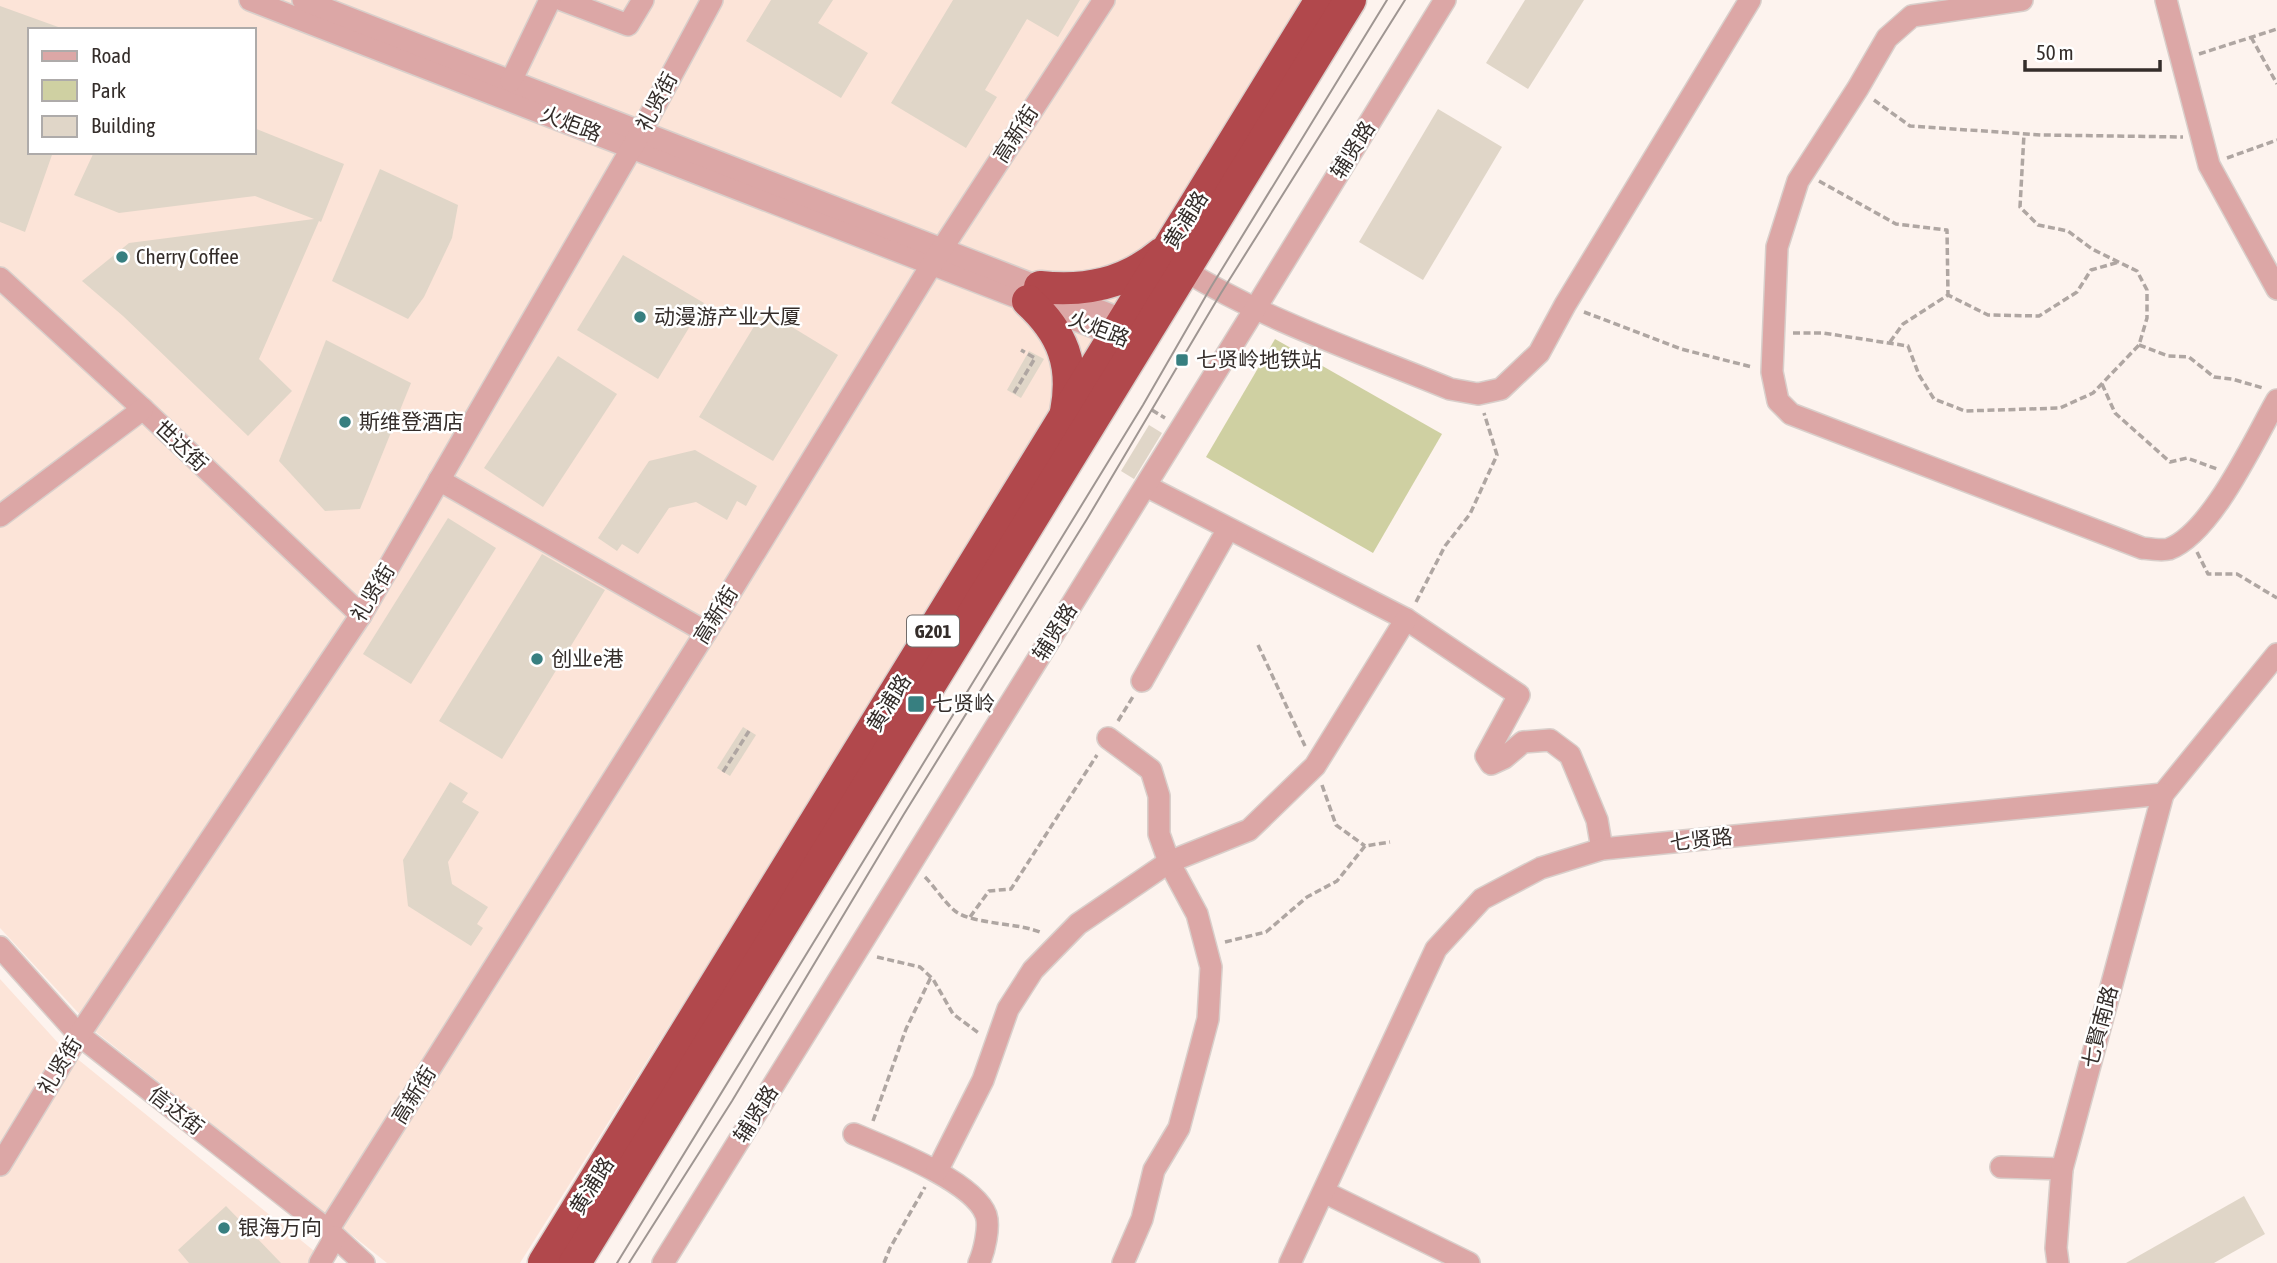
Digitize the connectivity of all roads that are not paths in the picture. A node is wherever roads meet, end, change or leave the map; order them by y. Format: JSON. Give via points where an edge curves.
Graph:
{"nodes":[{"id":1,"x":250,"y":0,"type":"edge"},
{"id":2,"x":303,"y":0,"type":"edge"},
{"id":3,"x":550,"y":0,"type":"edge"},
{"id":4,"x":562,"y":0,"type":"edge"},
{"id":5,"x":643,"y":0,"type":"edge"},
{"id":6,"x":712,"y":0,"type":"edge"},
{"id":7,"x":1104,"y":0,"type":"edge"},
{"id":8,"x":1321,"y":0,"type":"edge"},
{"id":9,"x":1350,"y":0,"type":"edge"},
{"id":10,"x":1445,"y":0,"type":"edge"},
{"id":11,"x":1750,"y":0,"type":"edge"},
{"id":12,"x":2022,"y":0,"type":"edge"},
{"id":13,"x":2166,"y":0,"type":"edge"},
{"id":14,"x":512,"y":81,"type":"junction"},
{"id":15,"x":636,"y":140,"type":"junction"},
{"id":16,"x":937,"y":257,"type":"junction"},
{"id":17,"x":1176,"y":260,"type":"junction"},
{"id":18,"x":0,"y":278,"type":"edge"},
{"id":19,"x":2277,"y":289,"type":"edge"},
{"id":20,"x":1034,"y":294,"type":"junction"},
{"id":21,"x":1255,"y":309,"type":"junction"},
{"id":22,"x":1126,"y":333,"type":"junction"},
{"id":23,"x":2271,"y":394,"type":"edge"},
{"id":24,"x":143,"y":409,"type":"junction"},
{"id":25,"x":1065,"y":417,"type":"junction"},
{"id":26,"x":439,"y":480,"type":"junction"},
{"id":27,"x":1146,"y":486,"type":"junction"},
{"id":28,"x":0,"y":516,"type":"edge"},
{"id":29,"x":1228,"y":529,"type":"junction"},
{"id":30,"x":361,"y":615,"type":"junction"},
{"id":31,"x":1406,"y":620,"type":"junction"},
{"id":32,"x":706,"y":632,"type":"junction"},
{"id":33,"x":2277,"y":654,"type":"edge"},
{"id":34,"x":1142,"y":681,"type":"road end"},
{"id":35,"x":1108,"y":738,"type":"road end"},
{"id":36,"x":2163,"y":794,"type":"junction"},
{"id":37,"x":1602,"y":849,"type":"junction"},
{"id":38,"x":1169,"y":862,"type":"junction"},
{"id":39,"x":0,"y":947,"type":"edge"},
{"id":40,"x":79,"y":1035,"type":"junction"},
{"id":41,"x":860,"y":1137,"type":"road end"},
{"id":42,"x":0,"y":1165,"type":"edge"},
{"id":43,"x":2001,"y":1167,"type":"dead end"},
{"id":44,"x":2062,"y":1169,"type":"junction"},
{"id":45,"x":936,"y":1171,"type":"junction"},
{"id":46,"x":1324,"y":1192,"type":"junction"},
{"id":47,"x":331,"y":1233,"type":"junction"},
{"id":48,"x":320,"y":1263,"type":"edge"},
{"id":49,"x":364,"y":1263,"type":"edge"},
{"id":50,"x":544,"y":1263,"type":"edge"},
{"id":51,"x":575,"y":1263,"type":"edge"},
{"id":52,"x":663,"y":1263,"type":"edge"},
{"id":53,"x":979,"y":1263,"type":"edge"},
{"id":54,"x":1123,"y":1263,"type":"edge"},
{"id":55,"x":1290,"y":1263,"type":"edge"},
{"id":56,"x":1469,"y":1263,"type":"edge"},
{"id":57,"x":2058,"y":1263,"type":"edge"}],
"edges":[{"from":1,"to":15,"type":"street","name":"火炬路"},
{"from":2,"to":14,"type":"street","name":"火炬路"},
{"from":3,"to":14,"type":"street"},
{"from":4,"to":5,"type":"street","via":[[628,25]]},
{"from":6,"to":15,"type":"street","name":"礼贤街"},
{"from":7,"to":16,"type":"street","name":"高新街"},
{"from":8,"to":17,"type":"highway","name":"黄浦路","number":"G201"},
{"from":9,"to":17,"type":"highway","name":"黄浦路","number":"G201"},
{"from":10,"to":21,"type":"street","name":"辅贤路"},
{"from":11,"to":21,"type":"street","via":[[1539,353],[1501,389],[1478,394],[1450,389]]},
{"from":12,"to":23,"type":"street","via":[[1912,16],[1887,38],[1798,181],[1777,247],[1772,372],[1778,401],[1791,414],[2142,548],[2167,550],[2189,538],[2217,506]]},
{"from":13,"to":19,"type":"street","via":[[2209,165]]},
{"from":14,"to":15,"type":"street","name":"火炬路"},
{"from":15,"to":16,"type":"street","name":"火炬路"},
{"from":15,"to":26,"type":"street","name":"礼贤街"},
{"from":16,"to":20,"type":"street","name":"火炬路"},
{"from":16,"to":32,"type":"street","name":"高新街"},
{"from":17,"to":20,"type":"highway","via":[[1111,283]]},
{"from":17,"to":21,"type":"street","via":[[1221,293]]},
{"from":17,"to":22,"type":"highway","name":"黄浦路","number":"G201"},
{"from":18,"to":24,"type":"street","name":"世达街"},
{"from":20,"to":22,"type":"street","name":"火炬路"},
{"from":20,"to":25,"type":"highway","via":[[1066,359],[1070,378]]},
{"from":21,"to":27,"type":"street","name":"辅贤路"},
{"from":22,"to":25,"type":"highway","name":"黄浦路","number":"G201"},
{"from":22,"to":51,"type":"highway","name":"黄浦路","number":"G201"},
{"from":24,"to":28,"type":"street"},
{"from":24,"to":30,"type":"street","name":"世达街"},
{"from":25,"to":50,"type":"highway","name":"黄浦路","number":"G201"},
{"from":26,"to":30,"type":"street","name":"礼贤街"},
{"from":26,"to":32,"type":"street"},
{"from":27,"to":29,"type":"street"},
{"from":27,"to":52,"type":"street","name":"辅贤路"},
{"from":29,"to":31,"type":"street"},
{"from":29,"to":34,"type":"street"},
{"from":30,"to":40,"type":"street","name":"礼贤街"},
{"from":31,"to":37,"type":"street","via":[[1519,695],[1486,756],[1491,764],[1523,742],[1550,740],[1570,755],[1597,820]]},
{"from":31,"to":38,"type":"street","via":[[1315,766],[1249,831]]},
{"from":32,"to":47,"type":"street","name":"高新街"},
{"from":33,"to":36,"type":"street"},
{"from":35,"to":38,"type":"street","via":[[1152,770],[1159,796],[1159,834]]},
{"from":36,"to":37,"type":"street","name":"七贤路"},
{"from":36,"to":44,"type":"street","name":"七賢南路"},
{"from":37,"to":46,"type":"street","name":"七贤路","via":[[1541,868],[1482,899],[1436,949]]},
{"from":38,"to":45,"type":"street","via":[[1078,923],[1033,970],[1008,1009],[983,1080]]},
{"from":38,"to":54,"type":"street","via":[[1197,914],[1212,967],[1208,1019],[1178,1129],[1154,1170],[1142,1219]]},
{"from":39,"to":40,"type":"street","name":"信达街"},
{"from":40,"to":42,"type":"street","name":"礼贤街"},
{"from":40,"to":47,"type":"street","name":"信达街"},
{"from":41,"to":45,"type":"street"},
{"from":43,"to":44,"type":"street"},
{"from":44,"to":57,"type":"street","name":"七賢南路"},
{"from":45,"to":53,"type":"street","via":[[975,1199],[986,1216],[985,1250]]},
{"from":46,"to":55,"type":"street","name":"七贤路"},
{"from":46,"to":56,"type":"street"},
{"from":47,"to":48,"type":"street","name":"高新街"},
{"from":47,"to":49,"type":"street","name":"信达街"}]}
